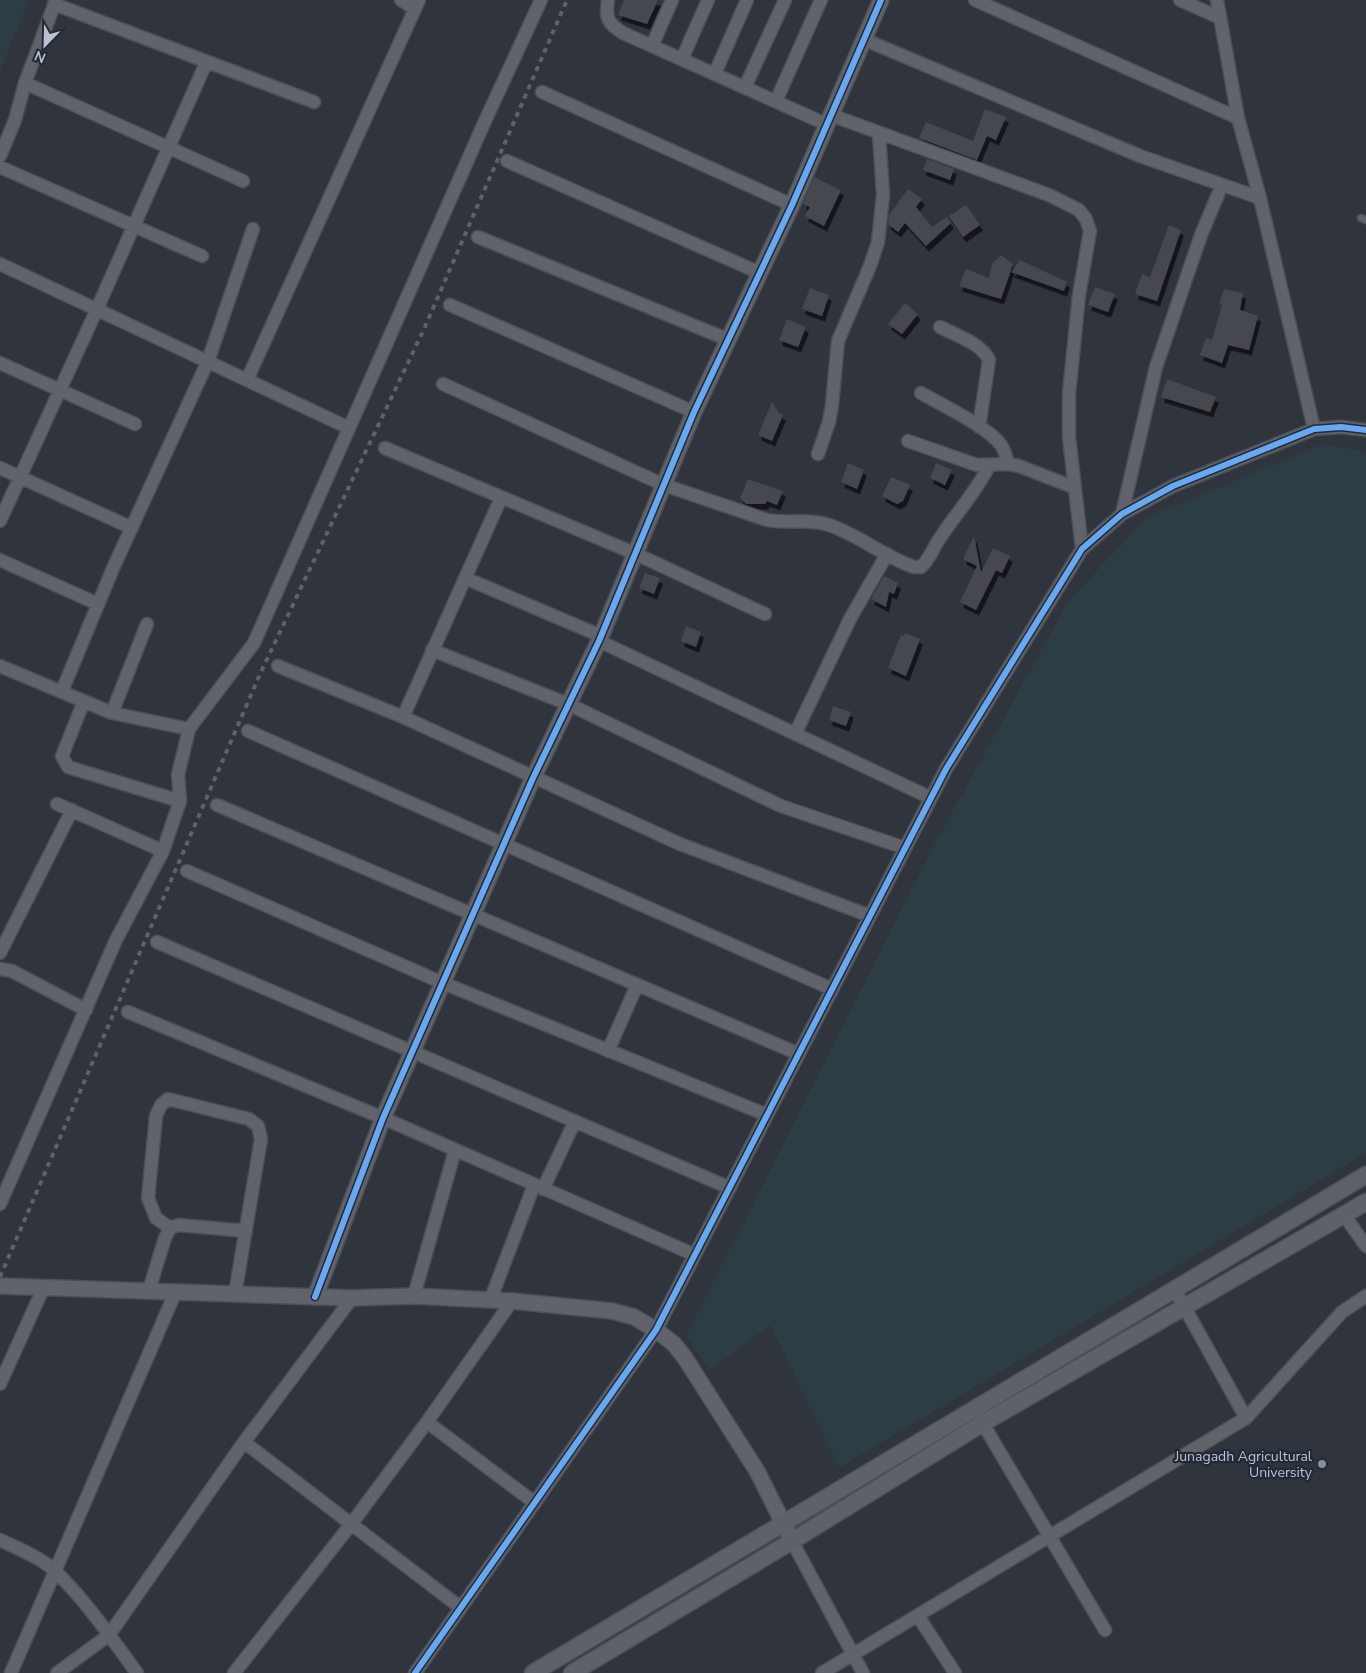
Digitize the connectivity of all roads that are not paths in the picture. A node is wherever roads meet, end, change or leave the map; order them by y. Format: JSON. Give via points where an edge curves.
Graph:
{"nodes":[{"id":1,"x":401,"y":0,"type":"edge"},
{"id":2,"x":541,"y":0,"type":"edge"},
{"id":3,"x":608,"y":0,"type":"edge"},
{"id":4,"x":672,"y":0,"type":"edge"},
{"id":5,"x":708,"y":0,"type":"edge"},
{"id":6,"x":747,"y":0,"type":"edge"},
{"id":7,"x":785,"y":0,"type":"edge"},
{"id":8,"x":821,"y":0,"type":"edge"},
{"id":9,"x":881,"y":0,"type":"edge"},
{"id":10,"x":975,"y":0,"type":"edge"},
{"id":11,"x":1180,"y":0,"type":"edge"},
{"id":12,"x":1216,"y":0,"type":"edge"},
{"id":13,"x":55,"y":2,"type":"edge"},
{"id":14,"x":417,"y":4,"type":"edge"},
{"id":15,"x":1218,"y":16,"type":"junction"},
{"id":16,"x":863,"y":39,"type":"junction"},
{"id":17,"x":652,"y":46,"type":"junction"},
{"id":18,"x":682,"y":59,"type":"junction"},
{"id":19,"x":206,"y":63,"type":"junction"},
{"id":20,"x":715,"y":73,"type":"junction"},
{"id":21,"x":25,"y":83,"type":"junction"},
{"id":22,"x":746,"y":87,"type":"junction"},
{"id":23,"x":542,"y":92,"type":"dead end"},
{"id":24,"x":776,"y":101,"type":"junction"},
{"id":25,"x":314,"y":102,"type":"dead end"},
{"id":26,"x":1238,"y":118,"type":"junction"},
{"id":27,"x":829,"y":120,"type":"junction"},
{"id":28,"x":879,"y":133,"type":"junction"},
{"id":29,"x":168,"y":148,"type":"junction"},
{"id":30,"x":0,"y":156,"type":"edge"},
{"id":31,"x":506,"y":161,"type":"dead end"},
{"id":32,"x":0,"y":167,"type":"edge"},
{"id":33,"x":242,"y":181,"type":"dead end"},
{"id":34,"x":1222,"y":184,"type":"junction"},
{"id":35,"x":1260,"y":198,"type":"junction"},
{"id":36,"x":792,"y":205,"type":"junction"},
{"id":37,"x":134,"y":226,"type":"junction"},
{"id":38,"x":253,"y":229,"type":"dead end"},
{"id":39,"x":478,"y":237,"type":"dead end"},
{"id":40,"x":202,"y":256,"type":"dead end"},
{"id":41,"x":0,"y":264,"type":"edge"},
{"id":42,"x":760,"y":273,"type":"junction"},
{"id":43,"x":450,"y":305,"type":"dead end"},
{"id":44,"x":98,"y":310,"type":"junction"},
{"id":45,"x":940,"y":326,"type":"dead end"},
{"id":46,"x":729,"y":340,"type":"junction"},
{"id":47,"x":208,"y":362,"type":"junction"},
{"id":48,"x":0,"y":363,"type":"edge"},
{"id":49,"x":247,"y":380,"type":"junction"},
{"id":50,"x":443,"y":384,"type":"dead end"},
{"id":51,"x":61,"y":389,"type":"junction"},
{"id":52,"x":921,"y":393,"type":"dead end"},
{"id":53,"x":694,"y":412,"type":"junction"},
{"id":54,"x":135,"y":424,"type":"dead end"},
{"id":55,"x":979,"y":427,"type":"junction"},
{"id":56,"x":349,"y":428,"type":"junction"},
{"id":57,"x":1314,"y":429,"type":"junction"},
{"id":58,"x":1366,"y":430,"type":"edge"},
{"id":59,"x":908,"y":441,"type":"dead end"},
{"id":60,"x":385,"y":448,"type":"dead end"},
{"id":61,"x":818,"y":454,"type":"dead end"},
{"id":62,"x":1008,"y":464,"type":"junction"},
{"id":63,"x":989,"y":466,"type":"junction"},
{"id":64,"x":0,"y":468,"type":"edge"},
{"id":65,"x":20,"y":477,"type":"junction"},
{"id":66,"x":664,"y":485,"type":"junction"},
{"id":67,"x":1073,"y":488,"type":"junction"},
{"id":68,"x":501,"y":498,"type":"junction"},
{"id":69,"x":1122,"y":514,"type":"junction"},
{"id":70,"x":0,"y":521,"type":"edge"},
{"id":71,"x":132,"y":528,"type":"junction"},
{"id":72,"x":1082,"y":549,"type":"junction"},
{"id":73,"x":636,"y":554,"type":"junction"},
{"id":74,"x":887,"y":554,"type":"junction"},
{"id":75,"x":0,"y":560,"type":"edge"},
{"id":76,"x":465,"y":578,"type":"junction"},
{"id":77,"x":98,"y":604,"type":"junction"},
{"id":78,"x":765,"y":614,"type":"dead end"},
{"id":79,"x":147,"y":624,"type":"dead end"},
{"id":80,"x":600,"y":638,"type":"junction"},
{"id":81,"x":432,"y":650,"type":"junction"},
{"id":82,"x":0,"y":666,"type":"edge"},
{"id":83,"x":278,"y":666,"type":"dead end"},
{"id":84,"x":62,"y":692,"type":"junction"},
{"id":85,"x":84,"y":701,"type":"junction"},
{"id":86,"x":568,"y":704,"type":"junction"},
{"id":87,"x":112,"y":713,"type":"junction"},
{"id":88,"x":404,"y":717,"type":"junction"},
{"id":89,"x":189,"y":729,"type":"junction"},
{"id":90,"x":248,"y":731,"type":"dead end"},
{"id":91,"x":795,"y":734,"type":"junction"},
{"id":92,"x":533,"y":778,"type":"junction"},
{"id":93,"x":931,"y":798,"type":"junction"},
{"id":94,"x":180,"y":801,"type":"junction"},
{"id":95,"x":57,"y":804,"type":"dead end"},
{"id":96,"x":217,"y":805,"type":"dead end"},
{"id":97,"x":72,"y":810,"type":"junction"},
{"id":98,"x":504,"y":844,"type":"junction"},
{"id":99,"x":905,"y":848,"type":"junction"},
{"id":100,"x":163,"y":851,"type":"junction"},
{"id":101,"x":187,"y":871,"type":"dead end"},
{"id":102,"x":473,"y":916,"type":"junction"},
{"id":103,"x":870,"y":916,"type":"junction"},
{"id":104,"x":157,"y":942,"type":"dead end"},
{"id":105,"x":0,"y":953,"type":"edge"},
{"id":106,"x":0,"y":969,"type":"edge"},
{"id":107,"x":443,"y":983,"type":"junction"},
{"id":108,"x":637,"y":986,"type":"junction"},
{"id":109,"x":832,"y":989,"type":"junction"},
{"id":110,"x":86,"y":1010,"type":"junction"},
{"id":111,"x":128,"y":1012,"type":"dead end"},
{"id":112,"x":608,"y":1051,"type":"junction"},
{"id":113,"x":413,"y":1052,"type":"junction"},
{"id":114,"x":799,"y":1054,"type":"junction"},
{"id":115,"x":767,"y":1116,"type":"junction"},
{"id":116,"x":383,"y":1118,"type":"junction"},
{"id":117,"x":575,"y":1121,"type":"junction"},
{"id":118,"x":455,"y":1150,"type":"junction"},
{"id":119,"x":1366,"y":1175,"type":"edge"},
{"id":120,"x":539,"y":1187,"type":"junction"},
{"id":121,"x":730,"y":1188,"type":"junction"},
{"id":122,"x":1366,"y":1202,"type":"edge"},
{"id":123,"x":0,"y":1204,"type":"edge"},
{"id":124,"x":1344,"y":1215,"type":"junction"},
{"id":125,"x":170,"y":1228,"type":"junction"},
{"id":126,"x":1277,"y":1228,"type":"junction"},
{"id":127,"x":246,"y":1231,"type":"junction"},
{"id":128,"x":1366,"y":1246,"type":"edge"},
{"id":129,"x":1289,"y":1247,"type":"junction"},
{"id":130,"x":695,"y":1255,"type":"junction"},
{"id":131,"x":0,"y":1286,"type":"edge"},
{"id":132,"x":43,"y":1288,"type":"junction"},
{"id":133,"x":150,"y":1290,"type":"junction"},
{"id":134,"x":1175,"y":1290,"type":"junction"},
{"id":135,"x":176,"y":1291,"type":"junction"},
{"id":136,"x":235,"y":1294,"type":"junction"},
{"id":137,"x":316,"y":1296,"type":"junction"},
{"id":138,"x":414,"y":1296,"type":"junction"},
{"id":139,"x":1366,"y":1296,"type":"edge"},
{"id":140,"x":352,"y":1298,"type":"junction"},
{"id":141,"x":512,"y":1300,"type":"junction"},
{"id":142,"x":490,"y":1301,"type":"junction"},
{"id":143,"x":1185,"y":1306,"type":"junction"},
{"id":144,"x":656,"y":1330,"type":"junction"},
{"id":145,"x":0,"y":1384,"type":"edge"},
{"id":146,"x":974,"y":1408,"type":"junction"},
{"id":147,"x":1246,"y":1418,"type":"junction"},
{"id":148,"x":427,"y":1422,"type":"junction"},
{"id":149,"x":983,"y":1422,"type":"junction"},
{"id":150,"x":244,"y":1442,"type":"junction"},
{"id":151,"x":535,"y":1503,"type":"junction"},
{"id":152,"x":352,"y":1523,"type":"junction"},
{"id":153,"x":784,"y":1524,"type":"junction"},
{"id":154,"x":1051,"y":1535,"type":"junction"},
{"id":155,"x":0,"y":1540,"type":"edge"},
{"id":156,"x":792,"y":1541,"type":"junction"},
{"id":157,"x":56,"y":1572,"type":"junction"},
{"id":158,"x":461,"y":1608,"type":"junction"},
{"id":159,"x":918,"y":1616,"type":"junction"},
{"id":160,"x":1106,"y":1630,"type":"dead end"},
{"id":161,"x":109,"y":1635,"type":"junction"},
{"id":162,"x":852,"y":1655,"type":"junction"},
{"id":163,"x":10,"y":1673,"type":"edge"},
{"id":164,"x":57,"y":1673,"type":"edge"},
{"id":165,"x":137,"y":1673,"type":"edge"},
{"id":166,"x":234,"y":1673,"type":"edge"},
{"id":167,"x":415,"y":1673,"type":"edge"},
{"id":168,"x":533,"y":1673,"type":"edge"},
{"id":169,"x":572,"y":1673,"type":"edge"},
{"id":170,"x":822,"y":1673,"type":"edge"},
{"id":171,"x":863,"y":1673,"type":"edge"},
{"id":172,"x":955,"y":1673,"type":"edge"}],
"edges":[{"from":1,"to":14,"type":"street"},
{"from":2,"to":56,"type":"street"},
{"from":3,"to":17,"type":"street","via":[[606,15],[610,25]]},
{"from":4,"to":17,"type":"street"},
{"from":5,"to":18,"type":"street"},
{"from":6,"to":20,"type":"street"},
{"from":7,"to":22,"type":"street"},
{"from":8,"to":24,"type":"street"},
{"from":9,"to":16,"type":"street"},
{"from":10,"to":26,"type":"street"},
{"from":11,"to":15,"type":"street"},
{"from":12,"to":15,"type":"street"},
{"from":13,"to":19,"type":"street"},
{"from":13,"to":21,"type":"street"},
{"from":14,"to":49,"type":"street"},
{"from":15,"to":26,"type":"street"},
{"from":16,"to":27,"type":"street"},
{"from":16,"to":34,"type":"street","via":[[1140,156]]},
{"from":17,"to":18,"type":"street"},
{"from":18,"to":20,"type":"street"},
{"from":19,"to":25,"type":"street"},
{"from":19,"to":29,"type":"street"},
{"from":20,"to":22,"type":"street"},
{"from":21,"to":29,"type":"street"},
{"from":21,"to":30,"type":"street","via":[[15,120]]},
{"from":22,"to":24,"type":"street"},
{"from":23,"to":36,"type":"street"},
{"from":24,"to":27,"type":"street"},
{"from":26,"to":35,"type":"street"},
{"from":27,"to":28,"type":"street"},
{"from":27,"to":36,"type":"street"},
{"from":28,"to":61,"type":"street","via":[[883,195],[878,242],[838,341],[829,422]]},
{"from":28,"to":67,"type":"street","via":[[1049,195],[1079,210],[1086,219],[1090,231],[1079,295],[1069,394]]},
{"from":29,"to":33,"type":"street"},
{"from":29,"to":37,"type":"street"},
{"from":31,"to":42,"type":"street"},
{"from":32,"to":37,"type":"street"},
{"from":34,"to":35,"type":"street"},
{"from":34,"to":69,"type":"street","via":[[1156,367]]},
{"from":35,"to":57,"type":"street"},
{"from":36,"to":42,"type":"street"},
{"from":37,"to":40,"type":"street"},
{"from":37,"to":44,"type":"street"},
{"from":38,"to":47,"type":"street"},
{"from":39,"to":46,"type":"street"},
{"from":41,"to":44,"type":"street"},
{"from":42,"to":46,"type":"street"},
{"from":43,"to":53,"type":"street"},
{"from":44,"to":47,"type":"street"},
{"from":44,"to":51,"type":"street"},
{"from":45,"to":55,"type":"street","via":[[979,348],[989,360]]},
{"from":46,"to":53,"type":"street"},
{"from":47,"to":49,"type":"street"},
{"from":47,"to":71,"type":"street"},
{"from":48,"to":51,"type":"street"},
{"from":49,"to":56,"type":"street"},
{"from":50,"to":66,"type":"street"},
{"from":51,"to":54,"type":"street"},
{"from":51,"to":65,"type":"street"},
{"from":52,"to":55,"type":"street"},
{"from":53,"to":66,"type":"street"},
{"from":55,"to":62,"type":"street","via":[[1000,443]]},
{"from":56,"to":89,"type":"street","via":[[254,643]]},
{"from":57,"to":58,"type":"street","via":[[1341,427]]},
{"from":57,"to":69,"type":"street","via":[[1173,486]]},
{"from":59,"to":63,"type":"street","via":[[977,465]]},
{"from":60,"to":68,"type":"street"},
{"from":62,"to":63,"type":"street"},
{"from":62,"to":67,"type":"street"},
{"from":63,"to":74,"type":"street","via":[[927,562],[921,567],[906,564]]},
{"from":64,"to":65,"type":"street"},
{"from":65,"to":70,"type":"street"},
{"from":65,"to":71,"type":"street"},
{"from":66,"to":73,"type":"street"},
{"from":66,"to":74,"type":"street","via":[[767,520],[781,523],[811,521],[829,525]]},
{"from":67,"to":72,"type":"street"},
{"from":68,"to":73,"type":"street"},
{"from":68,"to":76,"type":"street"},
{"from":69,"to":72,"type":"street"},
{"from":71,"to":77,"type":"street"},
{"from":72,"to":93,"type":"street"},
{"from":73,"to":78,"type":"street"},
{"from":73,"to":80,"type":"street"},
{"from":74,"to":91,"type":"street","via":[[846,627]]},
{"from":75,"to":77,"type":"street"},
{"from":76,"to":80,"type":"street"},
{"from":76,"to":81,"type":"street"},
{"from":77,"to":84,"type":"street"},
{"from":79,"to":87,"type":"street"},
{"from":80,"to":86,"type":"street"},
{"from":80,"to":91,"type":"street"},
{"from":81,"to":86,"type":"street"},
{"from":81,"to":88,"type":"street"},
{"from":82,"to":84,"type":"street"},
{"from":83,"to":88,"type":"street"},
{"from":84,"to":85,"type":"street"},
{"from":85,"to":87,"type":"street"},
{"from":85,"to":94,"type":"street","via":[[62,756],[68,768]]},
{"from":86,"to":92,"type":"street"},
{"from":86,"to":99,"type":"street","via":[[781,806]]},
{"from":87,"to":89,"type":"street"},
{"from":88,"to":92,"type":"street"},
{"from":89,"to":94,"type":"street","via":[[178,775]]},
{"from":90,"to":98,"type":"street"},
{"from":91,"to":93,"type":"street"},
{"from":92,"to":98,"type":"street"},
{"from":92,"to":103,"type":"street","via":[[680,844]]},
{"from":93,"to":99,"type":"street"},
{"from":94,"to":100,"type":"street"},
{"from":95,"to":97,"type":"street"},
{"from":96,"to":102,"type":"street"},
{"from":97,"to":100,"type":"street"},
{"from":97,"to":105,"type":"street"},
{"from":98,"to":102,"type":"street"},
{"from":98,"to":109,"type":"street"},
{"from":99,"to":103,"type":"street"},
{"from":100,"to":110,"type":"street","via":[[116,940]]},
{"from":101,"to":107,"type":"street"},
{"from":102,"to":107,"type":"street"},
{"from":102,"to":108,"type":"street"},
{"from":103,"to":109,"type":"street"},
{"from":104,"to":113,"type":"street"},
{"from":106,"to":110,"type":"street","via":[[12,971]]},
{"from":107,"to":112,"type":"street"},
{"from":107,"to":113,"type":"street"},
{"from":108,"to":112,"type":"street"},
{"from":108,"to":114,"type":"street"},
{"from":109,"to":114,"type":"street"},
{"from":110,"to":123,"type":"street"},
{"from":111,"to":116,"type":"street"},
{"from":112,"to":115,"type":"street"},
{"from":113,"to":116,"type":"street"},
{"from":113,"to":117,"type":"street"},
{"from":114,"to":115,"type":"street"},
{"from":115,"to":121,"type":"street"},
{"from":116,"to":118,"type":"street"},
{"from":116,"to":137,"type":"street"},
{"from":117,"to":120,"type":"street"},
{"from":117,"to":121,"type":"street"},
{"from":118,"to":120,"type":"street"},
{"from":118,"to":138,"type":"street"},
{"from":119,"to":126,"type":"main road"},
{"from":120,"to":130,"type":"street"},
{"from":120,"to":142,"type":"street"},
{"from":121,"to":130,"type":"street"},
{"from":122,"to":124,"type":"main road"},
{"from":124,"to":128,"type":"street"},
{"from":124,"to":129,"type":"main road"},
{"from":125,"to":127,"type":"street","via":[[179,1225]]},
{"from":125,"to":127,"type":"street","via":[[156,1218],[148,1198],[156,1116],[168,1099],[249,1119],[258,1126],[261,1139]]},
{"from":125,"to":133,"type":"street"},
{"from":126,"to":129,"type":"main road"},
{"from":126,"to":134,"type":"main road"},
{"from":127,"to":136,"type":"street"},
{"from":129,"to":143,"type":"main road"},
{"from":130,"to":144,"type":"street"},
{"from":131,"to":132,"type":"street"},
{"from":132,"to":133,"type":"street"},
{"from":132,"to":145,"type":"street"},
{"from":133,"to":135,"type":"street"},
{"from":134,"to":143,"type":"street"},
{"from":134,"to":146,"type":"main road"},
{"from":135,"to":136,"type":"street"},
{"from":135,"to":157,"type":"street"},
{"from":136,"to":137,"type":"street"},
{"from":137,"to":140,"type":"street"},
{"from":138,"to":140,"type":"street"},
{"from":138,"to":142,"type":"street"},
{"from":139,"to":147,"type":"street","via":[[1342,1312]]},
{"from":140,"to":150,"type":"street"},
{"from":141,"to":142,"type":"street"},
{"from":141,"to":144,"type":"street","via":[[612,1311]]},
{"from":141,"to":148,"type":"street"},
{"from":143,"to":147,"type":"street"},
{"from":143,"to":149,"type":"main road"},
{"from":144,"to":151,"type":"street"},
{"from":144,"to":153,"type":"street","via":[[674,1344],[690,1366],[757,1471]]},
{"from":146,"to":149,"type":"street"},
{"from":146,"to":153,"type":"main road"},
{"from":147,"to":154,"type":"street"},
{"from":148,"to":151,"type":"street"},
{"from":148,"to":152,"type":"street"},
{"from":149,"to":154,"type":"street"},
{"from":149,"to":156,"type":"main road"},
{"from":150,"to":152,"type":"street"},
{"from":150,"to":161,"type":"street"},
{"from":151,"to":158,"type":"street"},
{"from":152,"to":158,"type":"street"},
{"from":152,"to":166,"type":"street"},
{"from":153,"to":156,"type":"street"},
{"from":153,"to":168,"type":"main road"},
{"from":154,"to":159,"type":"street"},
{"from":154,"to":160,"type":"street"},
{"from":155,"to":157,"type":"street"},
{"from":156,"to":162,"type":"street"},
{"from":156,"to":169,"type":"main road"},
{"from":157,"to":161,"type":"street"},
{"from":157,"to":163,"type":"street"},
{"from":158,"to":167,"type":"street"},
{"from":159,"to":162,"type":"street"},
{"from":159,"to":172,"type":"street"},
{"from":161,"to":164,"type":"street"},
{"from":161,"to":165,"type":"street"},
{"from":162,"to":170,"type":"street"},
{"from":162,"to":171,"type":"street"}]}
